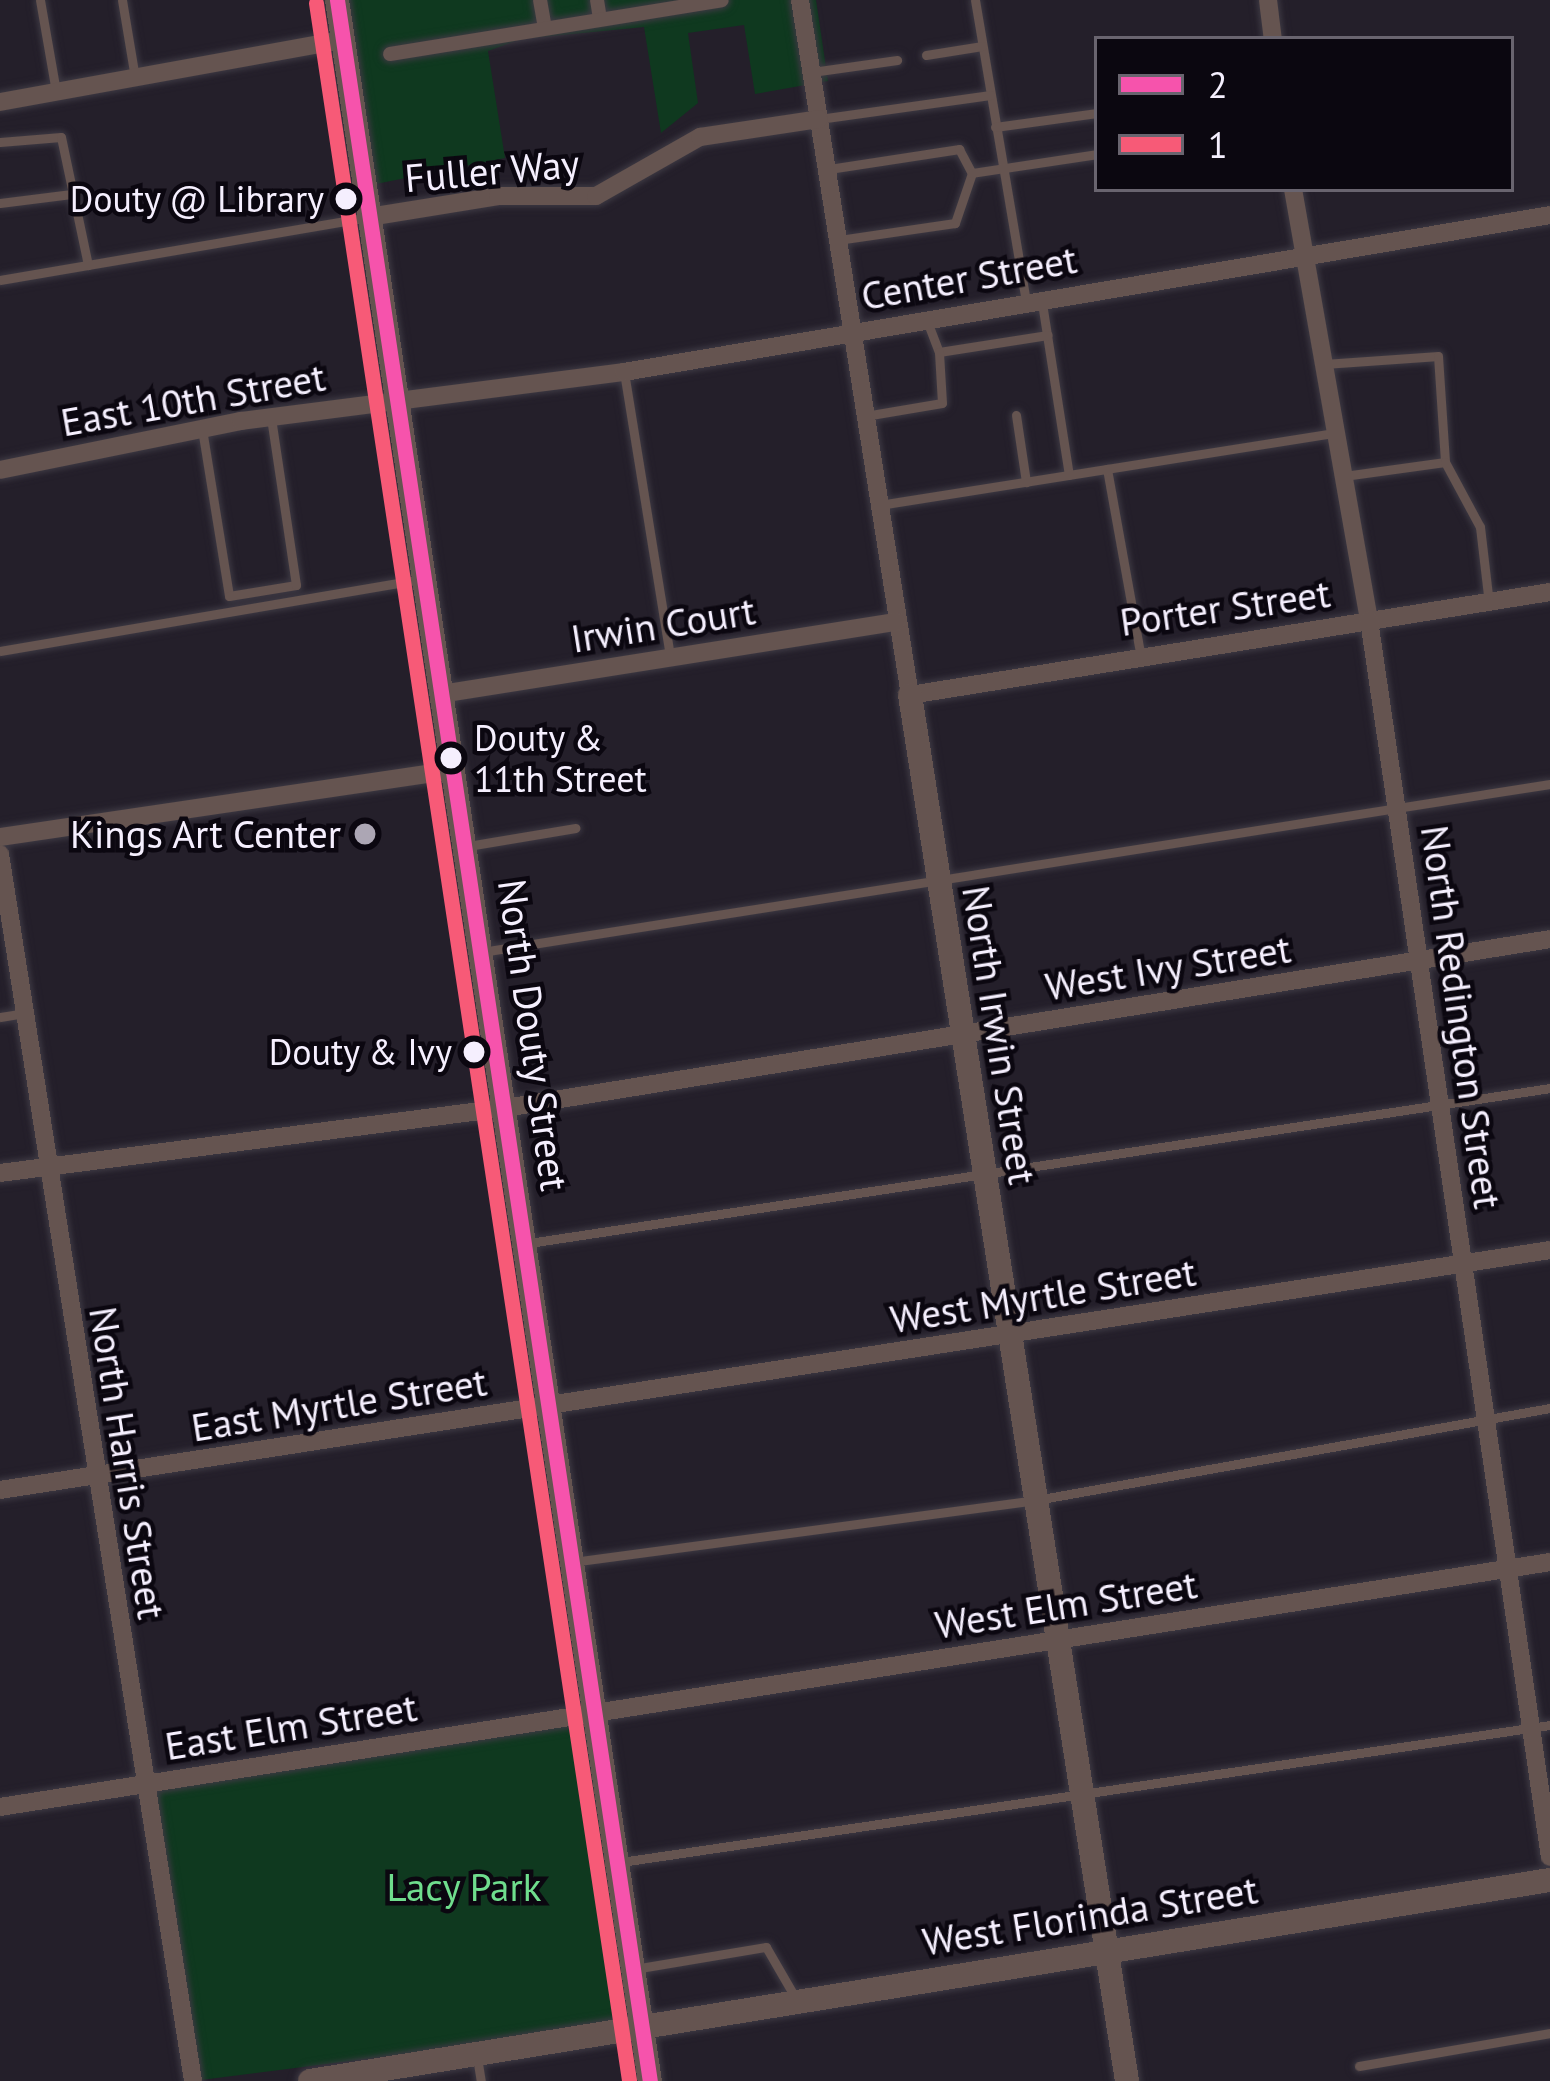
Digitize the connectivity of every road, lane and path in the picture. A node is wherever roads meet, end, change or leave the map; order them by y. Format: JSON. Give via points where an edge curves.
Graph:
{"nodes":[{"id":1,"x":40,"y":0,"type":"edge"},
{"id":2,"x":122,"y":0,"type":"edge"},
{"id":3,"x":338,"y":0,"type":"edge"},
{"id":4,"x":540,"y":0,"type":"edge"},
{"id":5,"x":597,"y":0,"type":"edge"},
{"id":6,"x":722,"y":0,"type":"edge"},
{"id":7,"x":800,"y":0,"type":"edge"},
{"id":8,"x":975,"y":0,"type":"edge"},
{"id":9,"x":1268,"y":0,"type":"edge"},
{"id":10,"x":600,"y":20,"type":"junction"},
{"id":11,"x":545,"y":28,"type":"junction"},
{"id":12,"x":1273,"y":36,"type":"edge"},
{"id":13,"x":342,"y":40,"type":"junction"},
{"id":14,"x":982,"y":46,"type":"junction"},
{"id":15,"x":389,"y":54,"type":"dead end"},
{"id":16,"x":926,"y":55,"type":"dead end"},
{"id":17,"x":896,"y":60,"type":"dead end"},
{"id":18,"x":812,"y":73,"type":"junction"},
{"id":19,"x":135,"y":78,"type":"junction"},
{"id":20,"x":56,"y":92,"type":"junction"},
{"id":21,"x":990,"y":95,"type":"junction"},
{"id":22,"x":0,"y":102,"type":"edge"},
{"id":23,"x":1094,"y":113,"type":"edge"},
{"id":24,"x":819,"y":119,"type":"junction"},
{"id":25,"x":995,"y":127,"type":"junction"},
{"id":26,"x":0,"y":142,"type":"edge"},
{"id":27,"x":1094,"y":154,"type":"edge"},
{"id":28,"x":1002,"y":169,"type":"junction"},
{"id":29,"x":828,"y":170,"type":"junction"},
{"id":30,"x":973,"y":173,"type":"junction"},
{"id":31,"x":1293,"y":192,"type":"edge"},
{"id":32,"x":71,"y":194,"type":"junction"},
{"id":33,"x":0,"y":203,"type":"edge"},
{"id":34,"x":1550,"y":215,"type":"edge"},
{"id":35,"x":369,"y":217,"type":"junction"},
{"id":36,"x":839,"y":240,"type":"junction"},
{"id":37,"x":1301,"y":255,"type":"junction"},
{"id":38,"x":88,"y":266,"type":"junction"},
{"id":39,"x":0,"y":280,"type":"edge"},
{"id":40,"x":1034,"y":299,"type":"junction"},
{"id":41,"x":926,"y":315,"type":"junction"},
{"id":42,"x":854,"y":330,"type":"junction"},
{"id":43,"x":1048,"y":335,"type":"junction"},
{"id":44,"x":940,"y":352,"type":"junction"},
{"id":45,"x":1325,"y":364,"type":"junction"},
{"id":46,"x":624,"y":372,"type":"junction"},
{"id":47,"x":399,"y":404,"type":"junction"},
{"id":48,"x":1016,"y":415,"type":"dead end"},
{"id":49,"x":865,"y":416,"type":"junction"},
{"id":50,"x":272,"y":417,"type":"junction"},
{"id":51,"x":202,"y":429,"type":"junction"},
{"id":52,"x":1336,"y":433,"type":"junction"},
{"id":53,"x":1445,"y":462,"type":"junction"},
{"id":54,"x":1107,"y":469,"type":"junction"},
{"id":55,"x":0,"y":470,"type":"edge"},
{"id":56,"x":1070,"y":476,"type":"junction"},
{"id":57,"x":1344,"y":476,"type":"junction"},
{"id":58,"x":1026,"y":482,"type":"junction"},
{"id":59,"x":878,"y":505,"type":"junction"},
{"id":60,"x":425,"y":578,"type":"junction"},
{"id":61,"x":1550,"y":592,"type":"edge"},
{"id":62,"x":1489,"y":604,"type":"junction"},
{"id":63,"x":1369,"y":620,"type":"junction"},
{"id":64,"x":896,"y":622,"type":"junction"},
{"id":65,"x":0,"y":651,"type":"edge"},
{"id":66,"x":1140,"y":652,"type":"junction"},
{"id":67,"x":670,"y":657,"type":"junction"},
{"id":68,"x":441,"y":694,"type":"junction"},
{"id":69,"x":910,"y":695,"type":"junction"},
{"id":70,"x":454,"y":770,"type":"junction"},
{"id":71,"x":1550,"y":784,"type":"edge"},
{"id":72,"x":1398,"y":811,"type":"junction"},
{"id":73,"x":575,"y":827,"type":"dead end"},
{"id":74,"x":0,"y":837,"type":"edge"},
{"id":75,"x":469,"y":846,"type":"junction"},
{"id":76,"x":0,"y":854,"type":"edge"},
{"id":77,"x":938,"y":879,"type":"junction"},
{"id":78,"x":1550,"y":939,"type":"edge"},
{"id":79,"x":488,"y":951,"type":"junction"},
{"id":80,"x":1420,"y":960,"type":"junction"},
{"id":81,"x":25,"y":1013,"type":"junction"},
{"id":82,"x":0,"y":1017,"type":"edge"},
{"id":83,"x":963,"y":1034,"type":"junction"},
{"id":84,"x":1550,"y":1088,"type":"edge"},
{"id":85,"x":1440,"y":1105,"type":"junction"},
{"id":86,"x":512,"y":1106,"type":"junction"},
{"id":87,"x":49,"y":1165,"type":"junction"},
{"id":88,"x":0,"y":1173,"type":"edge"},
{"id":89,"x":985,"y":1174,"type":"junction"},
{"id":90,"x":527,"y":1243,"type":"junction"},
{"id":91,"x":1550,"y":1250,"type":"edge"},
{"id":92,"x":1463,"y":1263,"type":"junction"},
{"id":93,"x":1010,"y":1334,"type":"junction"},
{"id":94,"x":545,"y":1407,"type":"junction"},
{"id":95,"x":1550,"y":1408,"type":"edge"},
{"id":96,"x":1486,"y":1418,"type":"junction"},
{"id":97,"x":95,"y":1475,"type":"junction"},
{"id":98,"x":0,"y":1490,"type":"edge"},
{"id":99,"x":1036,"y":1500,"type":"junction"},
{"id":100,"x":569,"y":1562,"type":"junction"},
{"id":101,"x":1550,"y":1562,"type":"edge"},
{"id":102,"x":1508,"y":1569,"type":"junction"},
{"id":103,"x":1058,"y":1640,"type":"junction"},
{"id":104,"x":592,"y":1713,"type":"junction"},
{"id":105,"x":1541,"y":1728,"type":"edge"},
{"id":106,"x":144,"y":1784,"type":"junction"},
{"id":107,"x":1081,"y":1792,"type":"junction"},
{"id":108,"x":0,"y":1807,"type":"edge"},
{"id":109,"x":1550,"y":1857,"type":"edge"},
{"id":110,"x":616,"y":1863,"type":"junction"},
{"id":111,"x":1550,"y":1880,"type":"edge"},
{"id":112,"x":1106,"y":1950,"type":"junction"},
{"id":113,"x":634,"y":1970,"type":"junction"},
{"id":114,"x":796,"y":2000,"type":"junction"},
{"id":115,"x":641,"y":2024,"type":"junction"},
{"id":116,"x":1550,"y":2033,"type":"edge"},
{"id":117,"x":476,"y":2053,"type":"junction"},
{"id":118,"x":1359,"y":2066,"type":"dead end"},
{"id":119,"x":420,"y":2072,"type":"edge"},
{"id":120,"x":193,"y":2081,"type":"edge"},
{"id":121,"x":310,"y":2081,"type":"edge"},
{"id":122,"x":481,"y":2081,"type":"edge"},
{"id":123,"x":650,"y":2081,"type":"edge"},
{"id":124,"x":1126,"y":2081,"type":"edge"}],
"edges":[{"from":1,"to":20,"type":"lane"},
{"from":2,"to":19,"type":"lane"},
{"from":3,"to":13,"type":"street","name":"North Douty Street"},
{"from":4,"to":11,"type":"street"},
{"from":5,"to":10,"type":"street"},
{"from":6,"to":10,"type":"street"},
{"from":7,"to":18,"type":"street","name":"North Irwin Street"},
{"from":8,"to":14,"type":"lane"},
{"from":9,"to":12,"type":"street"},
{"from":10,"to":11,"type":"street"},
{"from":11,"to":15,"type":"street"},
{"from":13,"to":19,"type":"street"},
{"from":13,"to":35,"type":"street","name":"North Douty Street"},
{"from":14,"to":16,"type":"lane"},
{"from":14,"to":21,"type":"lane"},
{"from":17,"to":18,"type":"lane"},
{"from":18,"to":24,"type":"street","name":"North Irwin Street"},
{"from":19,"to":20,"type":"street"},
{"from":20,"to":22,"type":"street"},
{"from":21,"to":24,"type":"lane"},
{"from":21,"to":25,"type":"lane"},
{"from":23,"to":25,"type":"lane"},
{"from":24,"to":29,"type":"street","name":"North Irwin Street"},
{"from":24,"to":35,"type":"street","name":"Fuller Way","via":[[700,137],[596,196],[498,196]]},
{"from":25,"to":28,"type":"lane"},
{"from":26,"to":32,"type":"lane","via":[[61,137]]},
{"from":27,"to":28,"type":"lane"},
{"from":28,"to":30,"type":"lane"},
{"from":28,"to":40,"type":"lane"},
{"from":29,"to":30,"type":"lane","via":[[959,149]]},
{"from":29,"to":36,"type":"street","name":"North Irwin Street"},
{"from":30,"to":36,"type":"lane","via":[[956,223]]},
{"from":31,"to":37,"type":"street","name":"North Redington Street"},
{"from":32,"to":33,"type":"lane"},
{"from":32,"to":38,"type":"lane"},
{"from":34,"to":37,"type":"street","name":"Center Street"},
{"from":35,"to":38,"type":"lane"},
{"from":35,"to":47,"type":"street","name":"North Douty Street"},
{"from":36,"to":42,"type":"street","name":"North Irwin Street"},
{"from":37,"to":40,"type":"street","name":"Center Street"},
{"from":37,"to":45,"type":"street","name":"North Redington Street"},
{"from":38,"to":39,"type":"lane"},
{"from":40,"to":41,"type":"street","name":"Center Street"},
{"from":40,"to":43,"type":"lane"},
{"from":41,"to":42,"type":"street","name":"Center Street"},
{"from":41,"to":44,"type":"lane"},
{"from":42,"to":46,"type":"street","name":"Center Street"},
{"from":42,"to":49,"type":"street","name":"North Irwin Street"},
{"from":43,"to":44,"type":"lane"},
{"from":43,"to":56,"type":"lane"},
{"from":44,"to":49,"type":"lane","via":[[942,403]]},
{"from":45,"to":52,"type":"street","name":"North Redington Street"},
{"from":45,"to":53,"type":"lane","via":[[1438,356]]},
{"from":46,"to":47,"type":"street","name":"Center Street"},
{"from":46,"to":67,"type":"lane"},
{"from":47,"to":50,"type":"street","name":"East 10th Street"},
{"from":47,"to":60,"type":"street","name":"North Douty Street"},
{"from":48,"to":58,"type":"lane"},
{"from":49,"to":59,"type":"street","name":"North Irwin Street"},
{"from":50,"to":51,"type":"street","name":"East 10th Street"},
{"from":50,"to":51,"type":"lane","via":[[296,585],[229,596]]},
{"from":51,"to":55,"type":"street","name":"East 10th Street"},
{"from":52,"to":54,"type":"lane"},
{"from":52,"to":57,"type":"street","name":"North Redington Street"},
{"from":53,"to":57,"type":"lane"},
{"from":53,"to":62,"type":"lane","via":[[1480,527]]},
{"from":54,"to":56,"type":"lane"},
{"from":54,"to":66,"type":"lane"},
{"from":56,"to":58,"type":"lane"},
{"from":57,"to":63,"type":"street","name":"North Redington Street"},
{"from":58,"to":59,"type":"lane"},
{"from":59,"to":64,"type":"street","name":"North Irwin Street"},
{"from":60,"to":65,"type":"lane"},
{"from":60,"to":68,"type":"street","name":"North Douty Street"},
{"from":61,"to":62,"type":"street","name":"Porter Street"},
{"from":62,"to":63,"type":"street","name":"Porter Street"},
{"from":63,"to":66,"type":"street","name":"Porter Street"},
{"from":63,"to":72,"type":"street","name":"North Redington Street"},
{"from":64,"to":67,"type":"street","name":"Irwin Court"},
{"from":64,"to":69,"type":"street","name":"North Irwin Street"},
{"from":66,"to":69,"type":"street","name":"Porter Street"},
{"from":67,"to":68,"type":"street","name":"Irwin Court"},
{"from":68,"to":70,"type":"street","name":"North Douty Street"},
{"from":69,"to":77,"type":"street","name":"North Irwin Street"},
{"from":70,"to":74,"type":"street"},
{"from":70,"to":75,"type":"street","name":"North Douty Street"},
{"from":71,"to":72,"type":"lane"},
{"from":72,"to":77,"type":"lane"},
{"from":72,"to":80,"type":"street","name":"North Redington Street"},
{"from":73,"to":75,"type":"lane"},
{"from":75,"to":79,"type":"street","name":"North Douty Street"},
{"from":76,"to":81,"type":"street","name":"North Harris Street"},
{"from":77,"to":79,"type":"lane"},
{"from":77,"to":83,"type":"street","name":"North Irwin Street"},
{"from":78,"to":80,"type":"street","name":"West Ivy Street"},
{"from":79,"to":86,"type":"street","name":"North Douty Street"},
{"from":80,"to":83,"type":"street","name":"West Ivy Street"},
{"from":80,"to":85,"type":"street","name":"North Redington Street"},
{"from":81,"to":82,"type":"lane"},
{"from":81,"to":87,"type":"street","name":"North Harris Street"},
{"from":83,"to":86,"type":"street","name":"West Ivy Street"},
{"from":83,"to":89,"type":"street","name":"North Irwin Street"},
{"from":84,"to":85,"type":"lane"},
{"from":85,"to":89,"type":"lane"},
{"from":85,"to":92,"type":"street","name":"North Redington Street"},
{"from":86,"to":87,"type":"street","name":"West Ivy Street"},
{"from":86,"to":90,"type":"street","name":"North Douty Street"},
{"from":87,"to":88,"type":"street","name":"West Ivy Street"},
{"from":87,"to":97,"type":"street","name":"North Harris Street"},
{"from":89,"to":90,"type":"lane"},
{"from":89,"to":93,"type":"street","name":"North Irwin Street"},
{"from":90,"to":94,"type":"street","name":"North Douty Street"},
{"from":91,"to":92,"type":"street","name":"West Myrtle Street"},
{"from":92,"to":93,"type":"street","name":"West Myrtle Street"},
{"from":92,"to":96,"type":"street","name":"North Redington Street"},
{"from":93,"to":94,"type":"street","name":"West Myrtle Street"},
{"from":93,"to":99,"type":"street","name":"North Irwin Street"},
{"from":94,"to":97,"type":"street","name":"East Myrtle Street"},
{"from":94,"to":100,"type":"street","name":"North Douty Street"},
{"from":95,"to":96,"type":"lane"},
{"from":96,"to":99,"type":"lane"},
{"from":96,"to":102,"type":"street","name":"North Redington Street"},
{"from":97,"to":98,"type":"street","name":"East Myrtle Street"},
{"from":97,"to":106,"type":"street","name":"North Harris Street"},
{"from":99,"to":100,"type":"lane"},
{"from":99,"to":103,"type":"street","name":"North Irwin Street"},
{"from":100,"to":104,"type":"street","name":"North Douty Street"},
{"from":101,"to":102,"type":"street","name":"West Elm Street"},
{"from":102,"to":103,"type":"street","name":"West Elm Street"},
{"from":102,"to":105,"type":"street","name":"North Redington Street"},
{"from":103,"to":104,"type":"street","name":"West Elm Street"},
{"from":103,"to":107,"type":"street","name":"North Irwin Street"},
{"from":104,"to":106,"type":"street","name":"East Elm Street"},
{"from":104,"to":110,"type":"street","name":"North Douty Street"},
{"from":105,"to":107,"type":"lane"},
{"from":105,"to":109,"type":"street","name":"North Redington Street"},
{"from":106,"to":108,"type":"street","name":"East Elm Street"},
{"from":106,"to":120,"type":"street","name":"North Harris Street"},
{"from":107,"to":110,"type":"lane"},
{"from":107,"to":112,"type":"street","name":"North Irwin Street"},
{"from":110,"to":113,"type":"street","name":"North Douty Street"},
{"from":111,"to":112,"type":"street","name":"West Florinda Street"},
{"from":112,"to":114,"type":"street","name":"West Florinda Street"},
{"from":112,"to":124,"type":"street","name":"North Irwin Street"},
{"from":113,"to":114,"type":"lane","via":[[766,1948]]},
{"from":113,"to":115,"type":"street","name":"North Douty Street"},
{"from":114,"to":115,"type":"street","name":"West Florinda Street"},
{"from":115,"to":117,"type":"street","name":"West Florinda Street"},
{"from":115,"to":123,"type":"street","name":"North Douty Street"},
{"from":116,"to":118,"type":"lane"},
{"from":117,"to":119,"type":"street","name":"West Florinda Street"},
{"from":117,"to":122,"type":"lane"},
{"from":119,"to":121,"type":"street","name":"West Florinda Street"}]}
